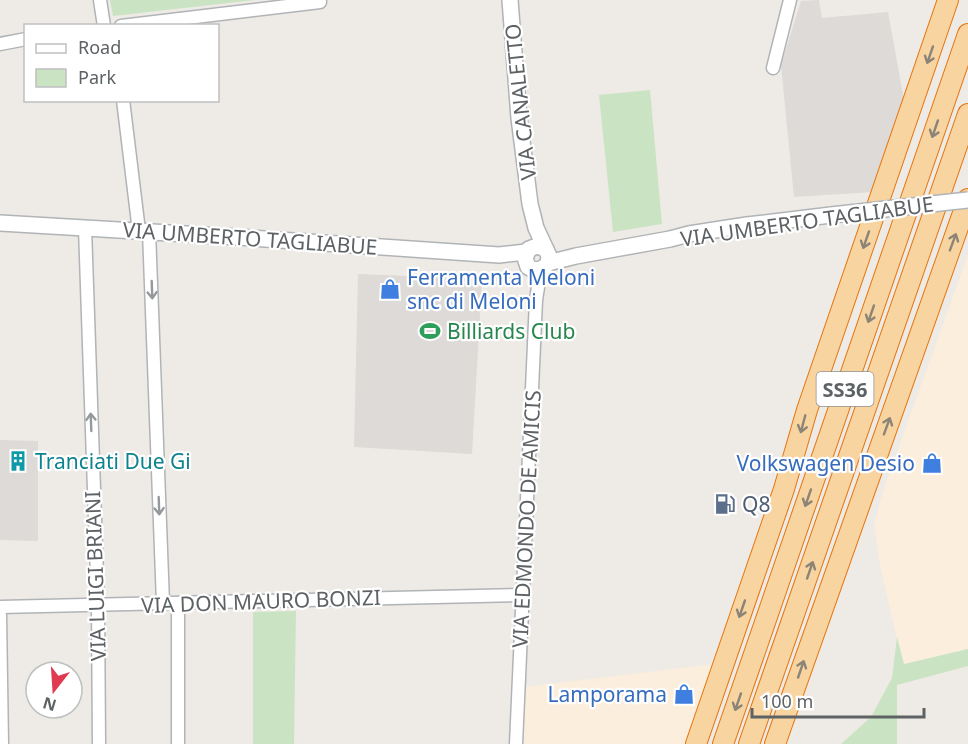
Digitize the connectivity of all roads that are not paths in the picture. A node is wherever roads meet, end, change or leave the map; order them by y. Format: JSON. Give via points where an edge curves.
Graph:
{"nodes":[{"id":1,"x":100,"y":0,"type":"edge"},
{"id":2,"x":510,"y":0,"type":"edge"},
{"id":3,"x":790,"y":0,"type":"edge"},
{"id":4,"x":948,"y":0,"type":"edge"},
{"id":5,"x":320,"y":1,"type":"edge"},
{"id":6,"x":104,"y":24,"type":"edge"},
{"id":7,"x":137,"y":24,"type":"edge"},
{"id":8,"x":968,"y":34,"type":"edge"},
{"id":9,"x":24,"y":39,"type":"edge"},
{"id":10,"x":0,"y":44,"type":"edge"},
{"id":11,"x":773,"y":68,"type":"dead end"},
{"id":12,"x":123,"y":102,"type":"edge"},
{"id":13,"x":968,"y":114,"type":"edge"},
{"id":14,"x":968,"y":200,"type":"edge"},
{"id":15,"x":0,"y":223,"type":"edge"},
{"id":16,"x":85,"y":228,"type":"junction"},
{"id":17,"x":144,"y":231,"type":"junction"},
{"id":18,"x":538,"y":258,"type":"junction"},
{"id":19,"x":522,"y":595,"type":"junction"},
{"id":20,"x":163,"y":603,"type":"junction"},
{"id":21,"x":178,"y":603,"type":"junction"},
{"id":22,"x":98,"y":606,"type":"junction"},
{"id":23,"x":0,"y":607,"type":"edge"},
{"id":24,"x":0,"y":615,"type":"edge"},
{"id":25,"x":2,"y":744,"type":"edge"},
{"id":26,"x":99,"y":744,"type":"edge"},
{"id":27,"x":178,"y":744,"type":"edge"},
{"id":28,"x":516,"y":744,"type":"edge"},
{"id":29,"x":696,"y":744,"type":"edge"},
{"id":30,"x":723,"y":744,"type":"edge"},
{"id":31,"x":749,"y":744,"type":"edge"},
{"id":32,"x":775,"y":744,"type":"edge"}],
"edges":[{"from":1,"to":6,"type":"street"},
{"from":2,"to":18,"type":"street","name":"VIA CANALETTO","via":[[519,118]]},
{"from":3,"to":11,"type":"street"},
{"from":4,"to":29,"type":"highway","one_way":true},
{"from":5,"to":7,"type":"street"},
{"from":8,"to":30,"type":"highway","number":"SS36","one_way":true},
{"from":9,"to":10,"type":"street"},
{"from":12,"to":17,"type":"street"},
{"from":31,"to":13,"type":"highway","number":"SS36","one_way":true},
{"from":14,"to":18,"type":"street","name":"VIA UMBERTO TAGLIABUE","bridge":true,"via":[[707,231],[576,256]]},
{"from":32,"to":14,"type":"highway","one_way":true},
{"from":15,"to":16,"type":"street","name":"VIA UMBERTO TAGLIABUE"},
{"from":16,"to":17,"type":"street","name":"VIA UMBERTO TAGLIABUE"},
{"from":22,"to":16,"type":"street","name":"VIA LUIGI BRIANI","one_way":true},
{"from":17,"to":18,"type":"street","name":"VIA UMBERTO TAGLIABUE"},
{"from":17,"to":20,"type":"street","one_way":true},
{"from":18,"to":19,"type":"street","name":"VIA EDMONDO DE AMICIS"},
{"from":19,"to":21,"type":"street","name":"VIA DON MAURO BONZI"},
{"from":19,"to":28,"type":"street","name":"VIA EDMONDO DE AMICIS"},
{"from":20,"to":21,"type":"street","name":"VIA DON MAURO BONZI"},
{"from":20,"to":22,"type":"street","name":"VIA DON MAURO BONZI"},
{"from":21,"to":27,"type":"street"},
{"from":22,"to":23,"type":"street","name":"VIA DON MAURO BONZI"},
{"from":22,"to":26,"type":"street","name":"VIA LUIGI BRIANI"},
{"from":24,"to":25,"type":"street"}]}
